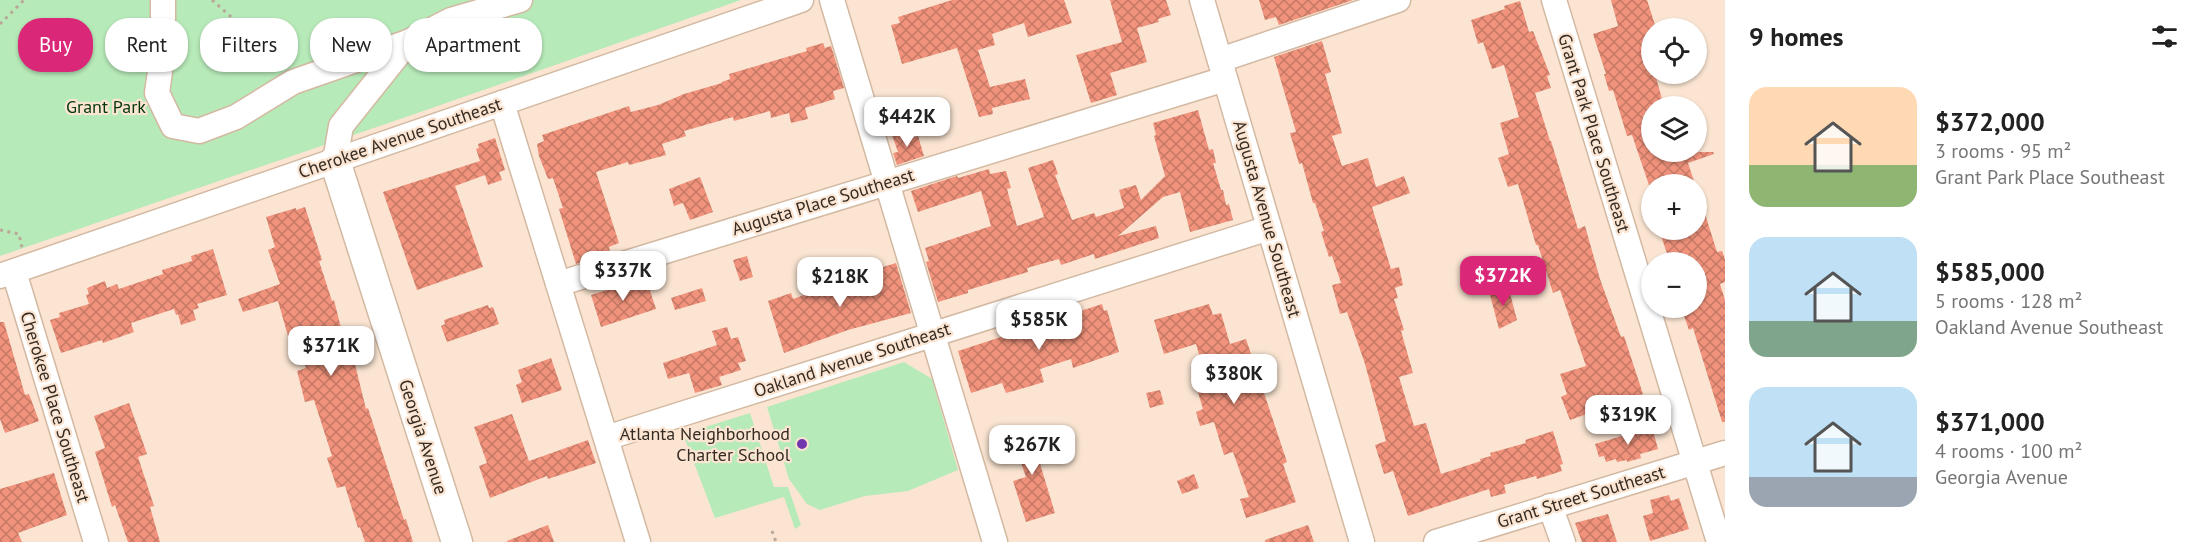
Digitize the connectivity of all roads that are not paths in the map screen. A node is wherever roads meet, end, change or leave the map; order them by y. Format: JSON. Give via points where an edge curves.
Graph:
{"nodes":[{"id":1,"x":162,"y":0,"type":"edge"},
{"id":2,"x":520,"y":0,"type":"edge"},
{"id":3,"x":801,"y":0,"type":"edge"},
{"id":4,"x":832,"y":0,"type":"edge"},
{"id":5,"x":1202,"y":0,"type":"edge"},
{"id":6,"x":1398,"y":0,"type":"edge"},
{"id":7,"x":1554,"y":0,"type":"edge"},
{"id":8,"x":458,"y":18,"type":"edge"},
{"id":9,"x":404,"y":43,"type":"edge"},
{"id":10,"x":404,"y":47,"type":"edge"},
{"id":11,"x":1223,"y":70,"type":"junction"},
{"id":12,"x":502,"y":103,"type":"junction"},
{"id":13,"x":335,"y":160,"type":"junction"},
{"id":14,"x":888,"y":183,"type":"junction"},
{"id":15,"x":1269,"y":228,"type":"junction"},
{"id":16,"x":7,"y":274,"type":"edge"},
{"id":17,"x":558,"y":284,"type":"junction"},
{"id":18,"x":933,"y":334,"type":"junction"},
{"id":19,"x":606,"y":438,"type":"junction"},
{"id":20,"x":1725,"y":453,"type":"edge"},
{"id":21,"x":1694,"y":462,"type":"junction"},
{"id":22,"x":1550,"y":506,"type":"junction"},
{"id":23,"x":96,"y":542,"type":"edge"},
{"id":24,"x":457,"y":542,"type":"edge"},
{"id":25,"x":638,"y":542,"type":"edge"},
{"id":26,"x":995,"y":542,"type":"edge"},
{"id":27,"x":1362,"y":542,"type":"edge"},
{"id":28,"x":1437,"y":542,"type":"edge"},
{"id":29,"x":1563,"y":542,"type":"edge"},
{"id":30,"x":1719,"y":542,"type":"edge"}],
"edges":[{"from":1,"to":9,"type":"street","via":[[163,50],[158,93],[173,126],[199,131],[236,117],[293,82]]},
{"from":2,"to":8,"type":"street"},
{"from":3,"to":12,"type":"street","name":"Cherokee Avenue Southeast"},
{"from":4,"to":14,"type":"street"},
{"from":5,"to":11,"type":"street","name":"Augusta Avenue Southeast"},
{"from":6,"to":11,"type":"street","name":"Augusta Place Southeast"},
{"from":7,"to":21,"type":"street","name":"Grant Park Place Southeast"},
{"from":10,"to":13,"type":"street","via":[[341,126]]},
{"from":11,"to":14,"type":"street","name":"Augusta Place Southeast"},
{"from":11,"to":15,"type":"street","name":"Augusta Avenue Southeast"},
{"from":12,"to":13,"type":"street","name":"Cherokee Avenue Southeast"},
{"from":12,"to":17,"type":"street"},
{"from":13,"to":16,"type":"street","name":"Cherokee Avenue Southeast"},
{"from":13,"to":24,"type":"main road","name":"Georgia Avenue"},
{"from":14,"to":17,"type":"street","name":"Augusta Place Southeast"},
{"from":14,"to":18,"type":"street"},
{"from":15,"to":18,"type":"street","name":"Oakland Avenue Southeast"},
{"from":15,"to":27,"type":"street","name":"Augusta Avenue Southeast"},
{"from":16,"to":23,"type":"street","name":"Cherokee Place Southeast"},
{"from":17,"to":19,"type":"street"},
{"from":18,"to":19,"type":"street","name":"Oakland Avenue Southeast"},
{"from":18,"to":26,"type":"street"},
{"from":19,"to":25,"type":"street"},
{"from":20,"to":21,"type":"street","name":"Grant Street Southeast"},
{"from":21,"to":22,"type":"street","name":"Grant Street Southeast"},
{"from":21,"to":30,"type":"street","name":"Grant Park Place Southeast"},
{"from":22,"to":28,"type":"street","name":"Grant Street Southeast"},
{"from":22,"to":29,"type":"street"}]}
